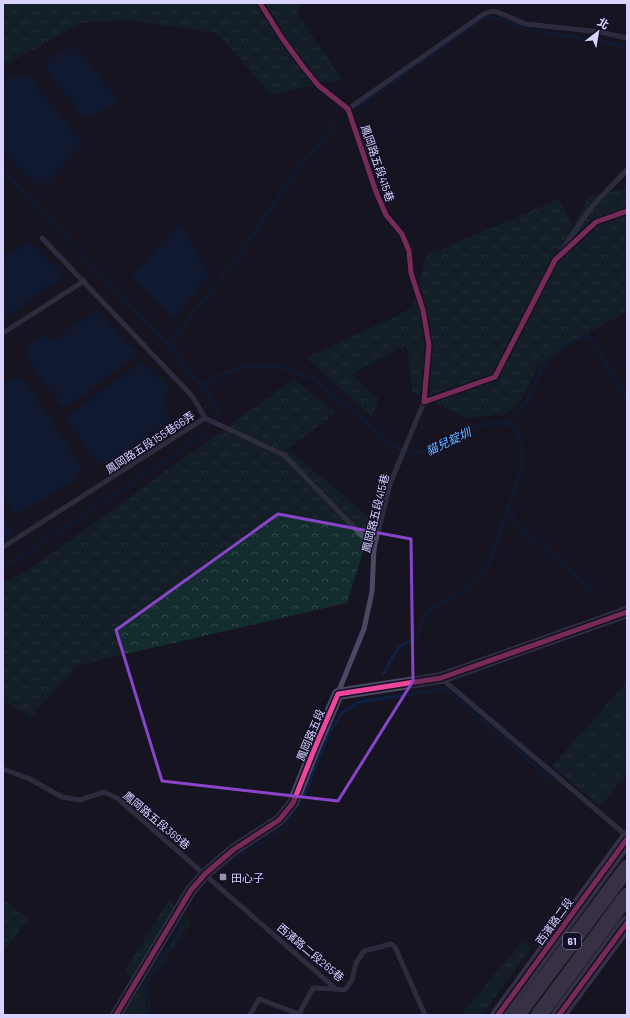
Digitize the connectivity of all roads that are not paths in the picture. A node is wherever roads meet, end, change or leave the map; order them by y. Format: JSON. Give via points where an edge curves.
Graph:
{"nodes":[{"id":1,"x":260,"y":3,"type":"edge"},
{"id":2,"x":627,"y":38,"type":"edge"},
{"id":3,"x":348,"y":109,"type":"junction"},
{"id":4,"x":627,"y":170,"type":"edge"},
{"id":5,"x":627,"y":211,"type":"edge"},
{"id":6,"x":42,"y":238,"type":"dead end"},
{"id":7,"x":555,"y":260,"type":"junction"},
{"id":8,"x":84,"y":281,"type":"junction"},
{"id":9,"x":3,"y":333,"type":"edge"},
{"id":10,"x":424,"y":402,"type":"junction"},
{"id":11,"x":205,"y":418,"type":"junction"},
{"id":12,"x":3,"y":547,"type":"edge"},
{"id":13,"x":374,"y":548,"type":"junction"},
{"id":14,"x":627,"y":612,"type":"edge"},
{"id":15,"x":440,"y":678,"type":"junction"},
{"id":16,"x":338,"y":694,"type":"junction"},
{"id":17,"x":3,"y":768,"type":"edge"},
{"id":18,"x":627,"y":836,"type":"edge"},
{"id":19,"x":627,"y":839,"type":"edge"},
{"id":20,"x":627,"y":868,"type":"edge"},
{"id":21,"x":205,"y":874,"type":"junction"},
{"id":22,"x":627,"y":896,"type":"edge"},
{"id":23,"x":627,"y":923,"type":"edge"},
{"id":24,"x":336,"y":989,"type":"junction"},
{"id":25,"x":116,"y":1015,"type":"edge"},
{"id":26,"x":250,"y":1015,"type":"edge"},
{"id":27,"x":425,"y":1015,"type":"edge"},
{"id":28,"x":498,"y":1015,"type":"edge"},
{"id":29,"x":517,"y":1015,"type":"edge"},
{"id":30,"x":539,"y":1015,"type":"edge"},
{"id":31,"x":559,"y":1015,"type":"edge"}],
"edges":[{"from":1,"to":3,"type":"lane","via":[[304,68],[319,86]]},
{"from":2,"to":3,"type":"lane","via":[[600,32],[526,24],[494,11],[484,14]]},
{"from":3,"to":10,"type":"lane","name":"鳳岡路五段415巷","via":[[386,215],[402,234],[409,251],[411,273],[423,310],[429,346]]},
{"from":4,"to":7,"type":"lane","via":[[587,213]]},
{"from":5,"to":7,"type":"lane","via":[[596,222]]},
{"from":6,"to":8,"type":"lane"},
{"from":7,"to":10,"type":"lane","via":[[495,377]]},
{"from":8,"to":9,"type":"lane"},
{"from":8,"to":11,"type":"lane","via":[[193,397]]},
{"from":10,"to":13,"type":"lane","name":"鳳岡路五段415巷","via":[[390,484]]},
{"from":11,"to":12,"type":"lane","name":"鳳岡路五段155巷66弄"},
{"from":11,"to":13,"type":"lane","name":"鳳岡路五段155巷66弄","via":[[284,455]]},
{"from":13,"to":16,"type":"lane","name":"鳳岡路五段415巷","via":[[372,592],[364,629]]},
{"from":14,"to":15,"type":"street"},
{"from":15,"to":16,"type":"street"},
{"from":15,"to":18,"type":"lane"},
{"from":16,"to":21,"type":"street","name":"鳳岡路五段","via":[[293,803],[279,820],[233,850]]},
{"from":17,"to":21,"type":"lane","name":"鳳岡路五段369巷","via":[[30,779],[62,797],[80,800],[104,792],[117,798]]},
{"from":19,"to":28,"type":"main road","name":"西濱路二段"},
{"from":20,"to":29,"type":"highway","number":"61"},
{"from":21,"to":24,"type":"lane","name":"西濱路二段265巷"},
{"from":21,"to":25,"type":"street","name":"鳳岡路五段","via":[[191,890]]},
{"from":22,"to":30,"type":"highway","number":"61"},
{"from":23,"to":31,"type":"main road"},
{"from":24,"to":26,"type":"lane","via":[[313,988],[299,1014],[259,999]]},
{"from":24,"to":27,"type":"lane","name":"西濱路二段265巷","via":[[345,990],[364,951],[391,944],[395,947]]}]}
